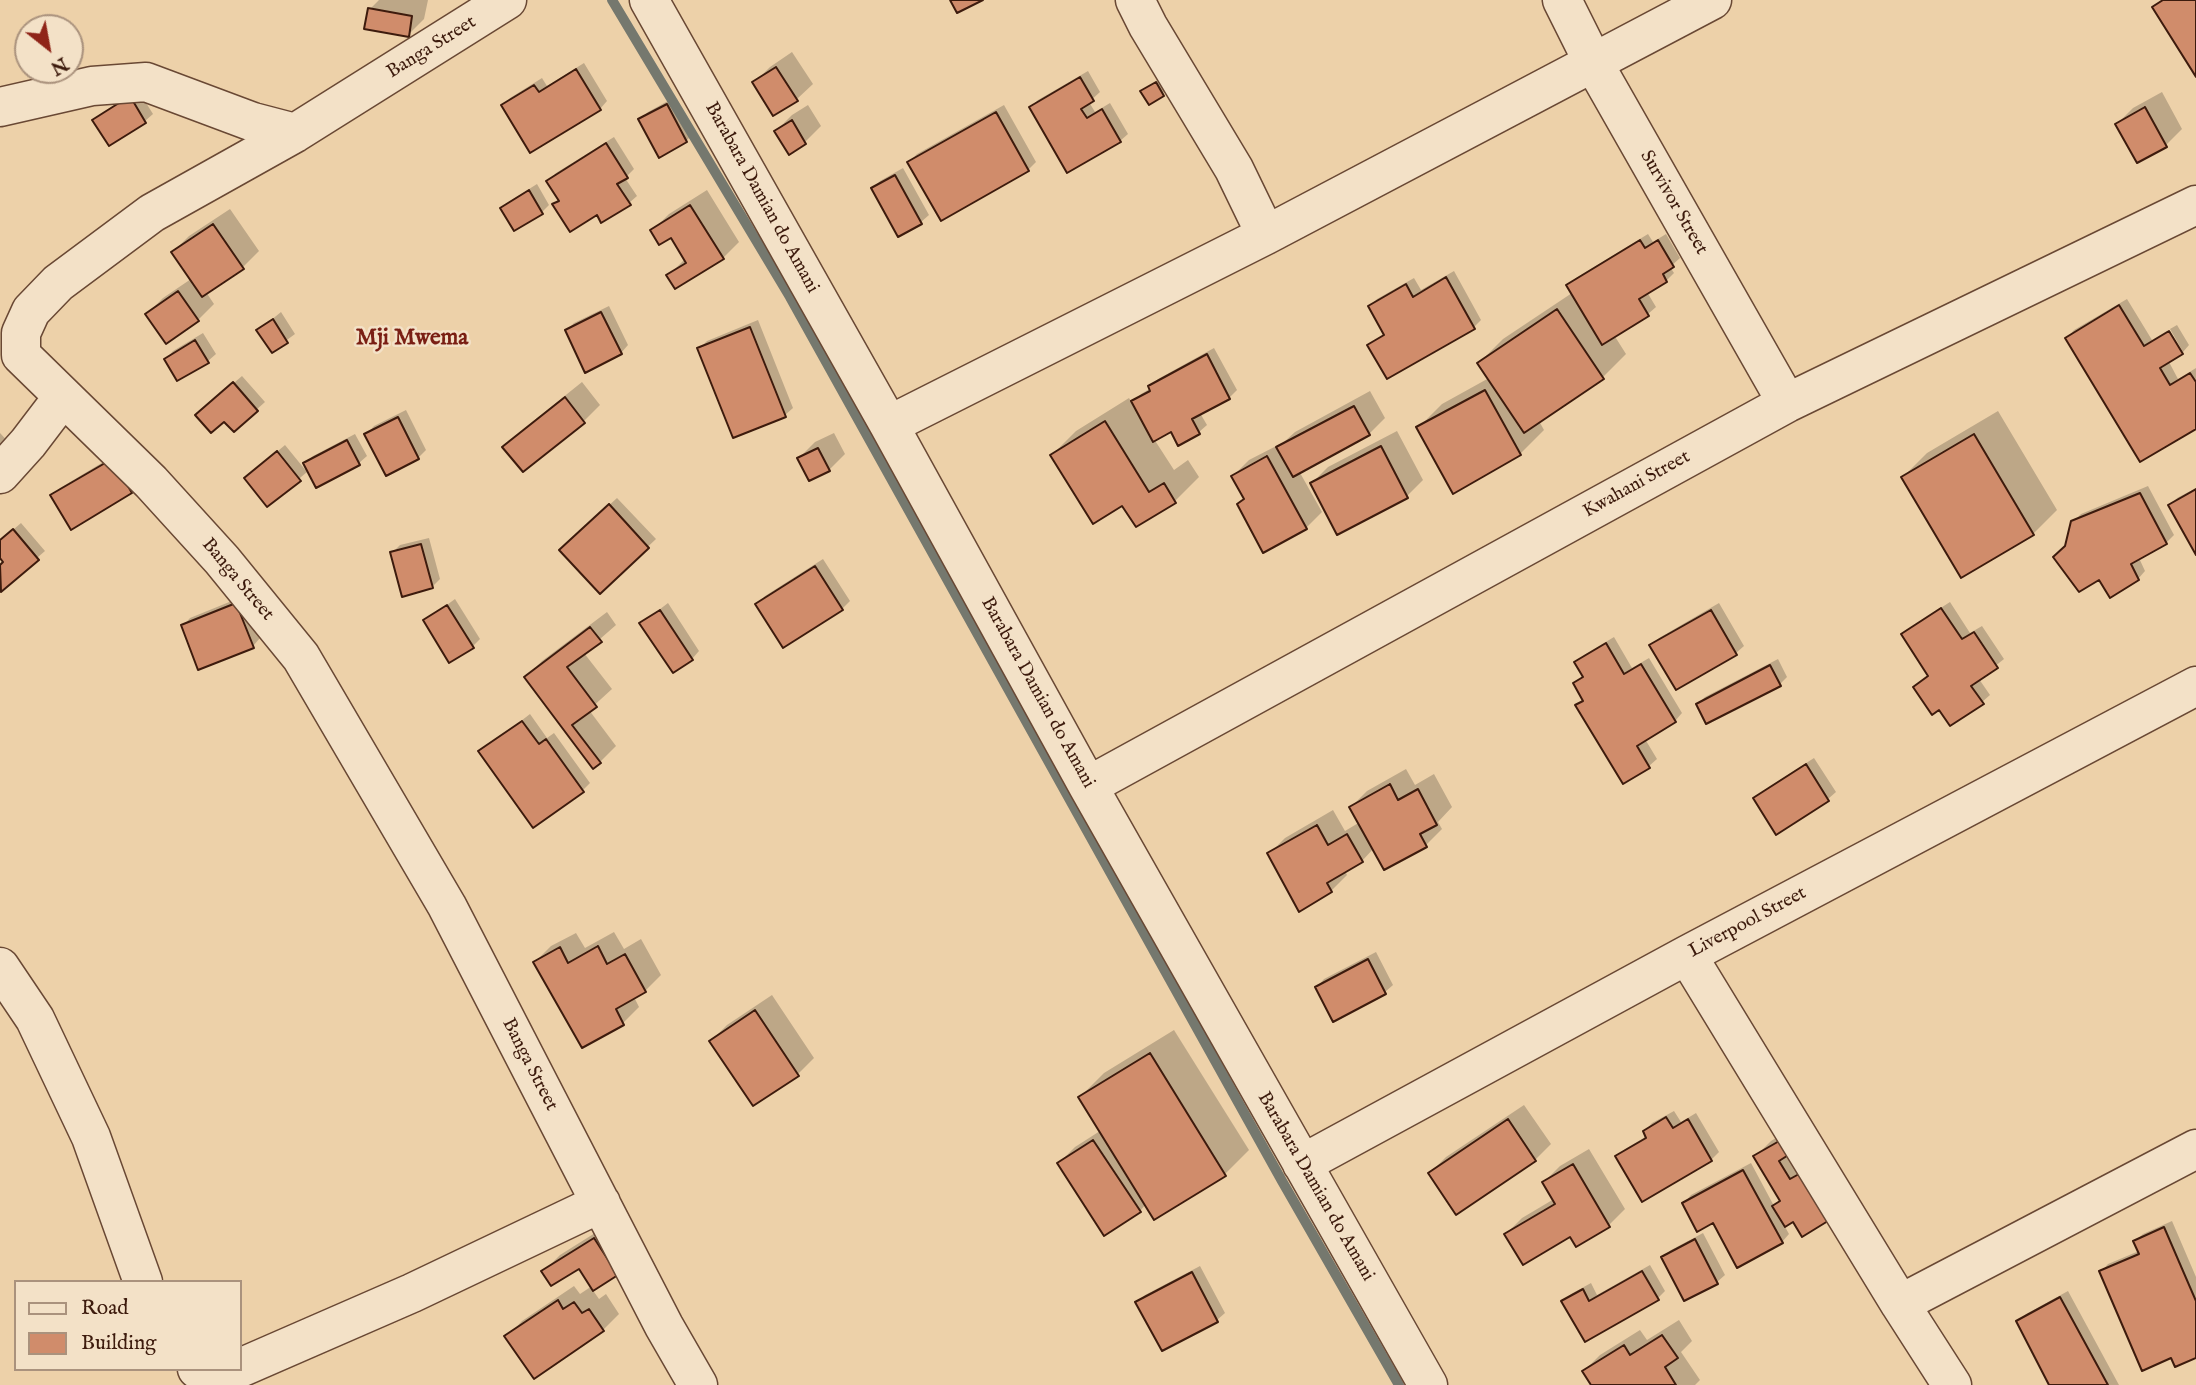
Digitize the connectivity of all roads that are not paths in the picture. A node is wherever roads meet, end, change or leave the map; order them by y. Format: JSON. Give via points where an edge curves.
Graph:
{"nodes":[{"id":1,"x":507,"y":0,"type":"edge"},
{"id":2,"x":649,"y":0,"type":"edge"},
{"id":3,"x":1135,"y":0,"type":"edge"},
{"id":4,"x":1562,"y":0,"type":"edge"},
{"id":5,"x":1712,"y":0,"type":"edge"},
{"id":6,"x":1594,"y":64,"type":"junction"},
{"id":7,"x":0,"y":107,"type":"edge"},
{"id":8,"x":295,"y":133,"type":"junction"},
{"id":9,"x":2196,"y":205,"type":"edge"},
{"id":10,"x":1266,"y":235,"type":"junction"},
{"id":11,"x":10,"y":354,"type":"edge"},
{"id":12,"x":63,"y":397,"type":"junction"},
{"id":13,"x":1787,"y":403,"type":"junction"},
{"id":14,"x":889,"y":425,"type":"junction"},
{"id":15,"x":0,"y":474,"type":"edge"},
{"id":16,"x":2196,"y":686,"type":"edge"},
{"id":17,"x":1088,"y":786,"type":"junction"},
{"id":18,"x":1688,"y":956,"type":"junction"},
{"id":19,"x":0,"y":967,"type":"edge"},
{"id":20,"x":2196,"y":1149,"type":"edge"},
{"id":21,"x":1303,"y":1164,"type":"junction"},
{"id":22,"x":601,"y":1203,"type":"junction"},
{"id":23,"x":142,"y":1280,"type":"edge"},
{"id":24,"x":1900,"y":1304,"type":"junction"},
{"id":25,"x":242,"y":1366,"type":"edge"},
{"id":26,"x":698,"y":1385,"type":"edge"},
{"id":27,"x":1428,"y":1385,"type":"edge"},
{"id":28,"x":1952,"y":1385,"type":"edge"}],
"edges":[{"from":1,"to":8,"type":"street","name":"Banga Street"},
{"from":2,"to":14,"type":"street","name":"Barabara Damian do Amani"},
{"from":3,"to":10,"type":"street","via":[[1234,169]]},
{"from":4,"to":6,"type":"street","name":"Survivor Street"},
{"from":5,"to":6,"type":"street"},
{"from":6,"to":10,"type":"street"},
{"from":6,"to":13,"type":"street","name":"Survivor Street"},
{"from":7,"to":8,"type":"street","via":[[92,86],[146,82]]},
{"from":8,"to":11,"type":"street","name":"Banga Street","via":[[152,213],[58,283],[31,311]]},
{"from":9,"to":13,"type":"street","name":"Kwahani Street"},
{"from":10,"to":14,"type":"street"},
{"from":11,"to":12,"type":"street","name":"Banga Street"},
{"from":12,"to":15,"type":"street"},
{"from":12,"to":22,"type":"street","name":"Banga Street","via":[[169,501],[300,657],[447,906]]},
{"from":13,"to":17,"type":"street","name":"Kwahani Street"},
{"from":14,"to":17,"type":"street","name":"Barabara Damian do Amani"},
{"from":16,"to":18,"type":"street","name":"Liverpool Street"},
{"from":17,"to":21,"type":"street","name":"Barabara Damian do Amani"},
{"from":18,"to":21,"type":"street","name":"Liverpool Street"},
{"from":18,"to":24,"type":"street"},
{"from":19,"to":23,"type":"street","via":[[35,1019],[91,1137]]},
{"from":20,"to":24,"type":"street"},
{"from":21,"to":27,"type":"street","name":"Barabara Damian do Amani"},
{"from":22,"to":25,"type":"street","via":[[412,1293]]},
{"from":22,"to":26,"type":"street","name":"Banga Street"},
{"from":24,"to":28,"type":"street"}]}
